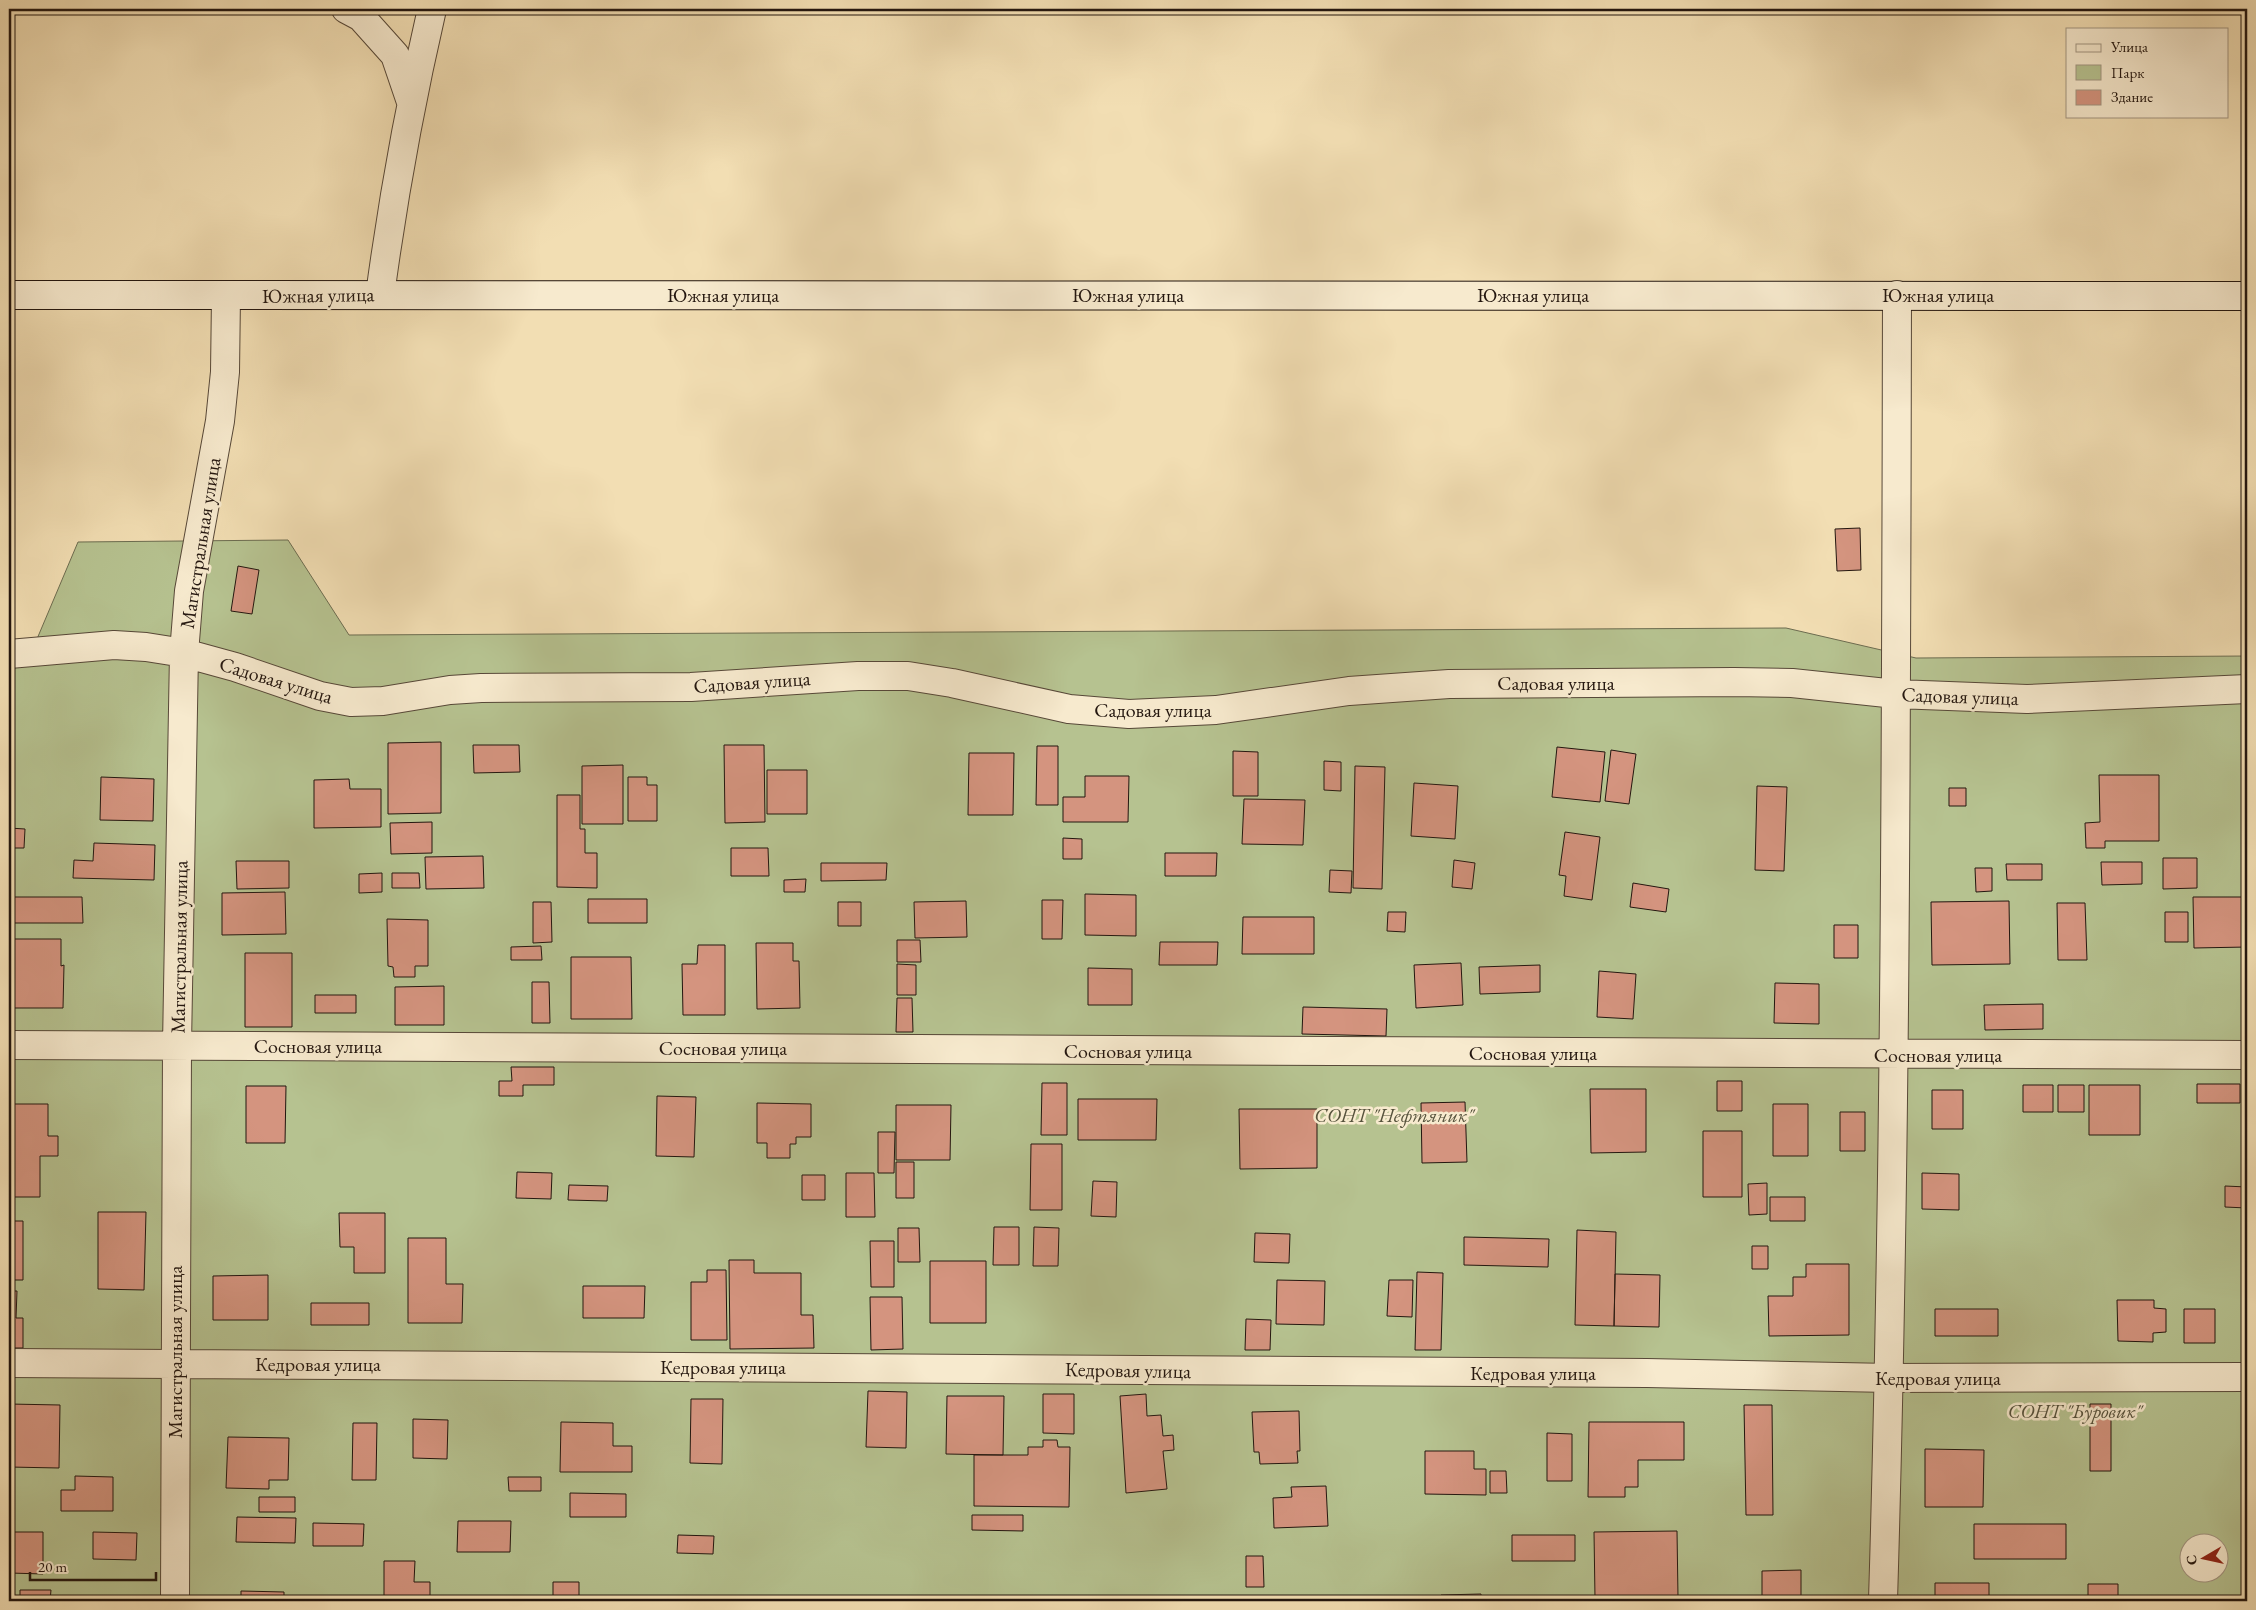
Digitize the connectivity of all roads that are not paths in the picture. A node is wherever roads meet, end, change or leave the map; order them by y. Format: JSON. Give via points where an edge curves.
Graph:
{"nodes":[{"id":1,"x":346,"y":9,"type":"edge"},
{"id":2,"x":432,"y":9,"type":"edge"},
{"id":3,"x":411,"y":102,"type":"junction"},
{"id":4,"x":9,"y":294,"type":"edge"},
{"id":5,"x":380,"y":295,"type":"junction"},
{"id":6,"x":1897,"y":295,"type":"junction"},
{"id":7,"x":226,"y":296,"type":"junction"},
{"id":8,"x":2247,"y":296,"type":"edge"},
{"id":9,"x":184,"y":653,"type":"junction"},
{"id":10,"x":9,"y":654,"type":"edge"},
{"id":11,"x":2247,"y":689,"type":"edge"},
{"id":12,"x":1896,"y":694,"type":"junction"},
{"id":13,"x":9,"y":1045,"type":"edge"},
{"id":14,"x":177,"y":1045,"type":"junction"},
{"id":15,"x":1894,"y":1055,"type":"junction"},
{"id":16,"x":2247,"y":1055,"type":"edge"},
{"id":17,"x":9,"y":1363,"type":"edge"},
{"id":18,"x":175,"y":1364,"type":"junction"},
{"id":19,"x":2247,"y":1377,"type":"edge"},
{"id":20,"x":1890,"y":1378,"type":"junction"},
{"id":21,"x":175,"y":1601,"type":"edge"},
{"id":22,"x":1883,"y":1601,"type":"edge"}],
"edges":[{"from":1,"to":3,"type":"street","via":[[361,16],[395,55]]},
{"from":2,"to":3,"type":"street"},
{"from":3,"to":5,"type":"street"},
{"from":4,"to":7,"type":"street","name":"Южная улица"},
{"from":5,"to":6,"type":"street","name":"Южная улица"},
{"from":5,"to":7,"type":"street","name":"Южная улица"},
{"from":6,"to":8,"type":"street","name":"Южная улица"},
{"from":6,"to":12,"type":"street"},
{"from":7,"to":9,"type":"street","name":"Магистральная улица","via":[[225,372],[220,421],[189,591]]},
{"from":9,"to":10,"type":"street","name":"Садовая улица","via":[[114,645]]},
{"from":9,"to":12,"type":"street","name":"Садовая улица","via":[[320,696],[351,702],[384,701],[481,688],[691,687],[858,676],[908,676],[1069,708],[1129,714],[1216,710],[1349,691],[1449,684],[1792,683]]},
{"from":9,"to":14,"type":"street","name":"Магистральная улица"},
{"from":11,"to":12,"type":"street","name":"Садовая улица","via":[[2027,699]]},
{"from":12,"to":15,"type":"street"},
{"from":13,"to":14,"type":"street","name":"Сосновая улица"},
{"from":14,"to":15,"type":"street","name":"Сосновая улица"},
{"from":14,"to":18,"type":"street","name":"Магистральная улица"},
{"from":15,"to":16,"type":"street","name":"Сосновая улица"},
{"from":15,"to":20,"type":"street"},
{"from":17,"to":18,"type":"street","name":"Кедровая улица"},
{"from":18,"to":20,"type":"street","name":"Кедровая улица","via":[[1637,1373]]},
{"from":18,"to":21,"type":"street","name":"Магистральная улица"},
{"from":19,"to":20,"type":"street","name":"Кедровая улица"},
{"from":20,"to":22,"type":"street"}]}
